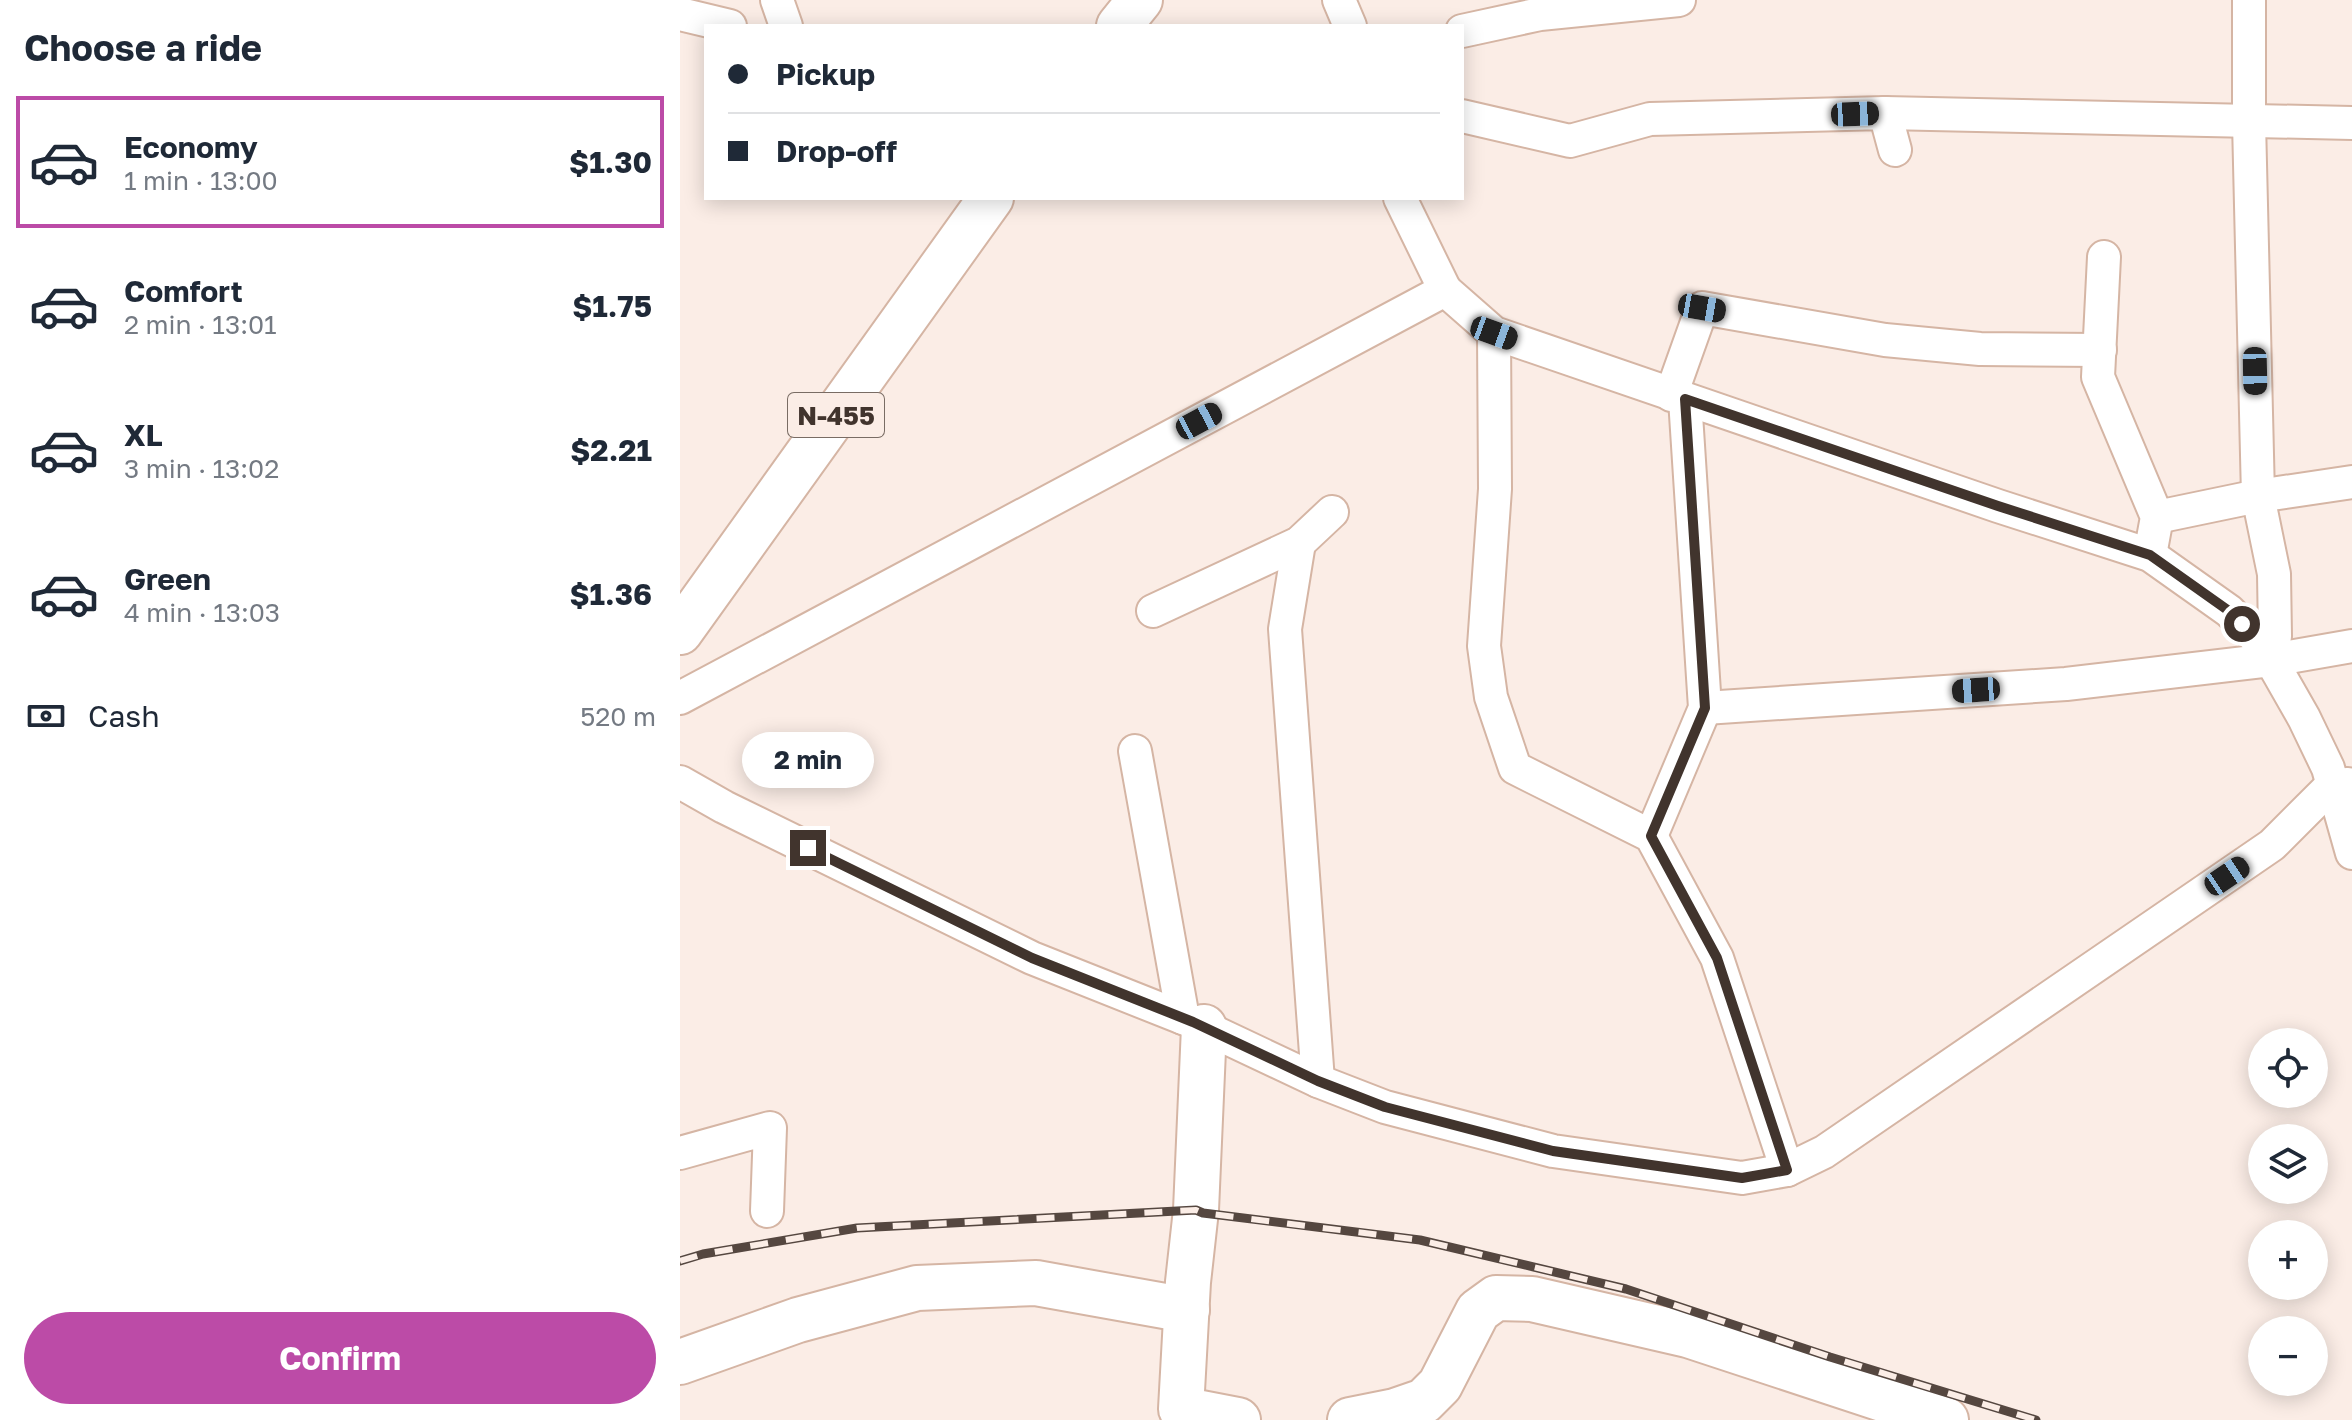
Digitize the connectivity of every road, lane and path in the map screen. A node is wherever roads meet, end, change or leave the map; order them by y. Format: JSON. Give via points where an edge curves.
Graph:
{"nodes":[{"id":1,"x":777,"y":0,"type":"edge"},
{"id":2,"x":1140,"y":0,"type":"edge"},
{"id":3,"x":1339,"y":0,"type":"edge"},
{"id":4,"x":1679,"y":0,"type":"edge"},
{"id":5,"x":2249,"y":0,"type":"edge"},
{"id":6,"x":680,"y":14,"type":"edge"},
{"id":7,"x":722,"y":24,"type":"edge"},
{"id":8,"x":785,"y":24,"type":"edge"},
{"id":9,"x":1121,"y":24,"type":"edge"},
{"id":10,"x":1349,"y":24,"type":"edge"},
{"id":11,"x":1464,"y":31,"type":"edge"},
{"id":12,"x":1885,"y":113,"type":"junction"},
{"id":13,"x":1464,"y":116,"type":"edge"},
{"id":14,"x":2249,"y":122,"type":"junction"},
{"id":15,"x":2352,"y":123,"type":"edge"},
{"id":16,"x":1895,"y":150,"type":"dead end"},
{"id":17,"x":990,"y":200,"type":"edge"},
{"id":18,"x":1401,"y":200,"type":"edge"},
{"id":19,"x":2104,"y":257,"type":"dead end"},
{"id":20,"x":1445,"y":290,"type":"junction"},
{"id":21,"x":1494,"y":333,"type":"junction"},
{"id":22,"x":2100,"y":350,"type":"junction"},
{"id":23,"x":1678,"y":397,"type":"junction"},
{"id":24,"x":2352,"y":482,"type":"edge"},
{"id":25,"x":2258,"y":496,"type":"junction"},
{"id":26,"x":1332,"y":512,"type":"dead end"},
{"id":27,"x":2157,"y":517,"type":"junction"},
{"id":28,"x":1299,"y":543,"type":"junction"},
{"id":29,"x":2150,"y":555,"type":"junction"},
{"id":30,"x":1153,"y":611,"type":"dead end"},
{"id":31,"x":680,"y":632,"type":"edge"},
{"id":32,"x":2352,"y":646,"type":"edge"},
{"id":33,"x":2271,"y":660,"type":"junction"},
{"id":34,"x":680,"y":698,"type":"edge"},
{"id":35,"x":1705,"y":708,"type":"junction"},
{"id":36,"x":1135,"y":751,"type":"dead end"},
{"id":37,"x":680,"y":782,"type":"edge"},
{"id":38,"x":2342,"y":785,"type":"edge"},
{"id":39,"x":1651,"y":836,"type":"junction"},
{"id":40,"x":2352,"y":853,"type":"edge"},
{"id":41,"x":1193,"y":1022,"type":"junction"},
{"id":42,"x":1318,"y":1081,"type":"junction"},
{"id":43,"x":680,"y":1153,"type":"edge"},
{"id":44,"x":1787,"y":1170,"type":"junction"},
{"id":45,"x":767,"y":1211,"type":"dead end"},
{"id":46,"x":1187,"y":1310,"type":"junction"},
{"id":47,"x":680,"y":1362,"type":"edge"},
{"id":48,"x":1884,"y":1410,"type":"edge"},
{"id":49,"x":1427,"y":1413,"type":"edge"},
{"id":50,"x":1181,"y":1414,"type":"edge"},
{"id":51,"x":1238,"y":1420,"type":"edge"},
{"id":52,"x":1350,"y":1420,"type":"edge"},
{"id":53,"x":1946,"y":1420,"type":"edge"}],
"edges":[{"from":1,"to":8,"type":"street"},
{"from":2,"to":9,"type":"main road"},
{"from":3,"to":10,"type":"street"},
{"from":4,"to":11,"type":"street","via":[[1540,14]]},
{"from":5,"to":14,"type":"street"},
{"from":6,"to":7,"type":"street"},
{"from":12,"to":13,"type":"street","via":[[1650,119],[1570,141]]},
{"from":12,"to":14,"type":"street"},
{"from":12,"to":16,"type":"street"},
{"from":14,"to":15,"type":"street"},
{"from":14,"to":25,"type":"street"},
{"from":17,"to":31,"type":"main road","number":"N-455"},
{"from":18,"to":20,"type":"street"},
{"from":19,"to":22,"type":"street"},
{"from":20,"to":21,"type":"street"},
{"from":20,"to":34,"type":"street"},
{"from":21,"to":23,"type":"street"},
{"from":21,"to":39,"type":"street","via":[[1495,489],[1484,646],[1491,697],[1515,768]]},
{"from":22,"to":23,"type":"street","via":[[1980,349],[1885,340],[1702,308]]},
{"from":22,"to":27,"type":"street","via":[[2098,377]]},
{"from":23,"to":29,"type":"street"},
{"from":23,"to":35,"type":"street"},
{"from":24,"to":25,"type":"street"},
{"from":25,"to":27,"type":"street"},
{"from":25,"to":33,"type":"street","via":[[2274,574]]},
{"from":26,"to":28,"type":"street"},
{"from":27,"to":29,"type":"street"},
{"from":28,"to":30,"type":"street"},
{"from":28,"to":42,"type":"street","via":[[1285,629]]},
{"from":29,"to":33,"type":"street","via":[[2229,611]]},
{"from":32,"to":33,"type":"street"},
{"from":33,"to":35,"type":"street","via":[[2066,684]]},
{"from":33,"to":38,"type":"street"},
{"from":35,"to":39,"type":"street"},
{"from":36,"to":41,"type":"street"},
{"from":37,"to":41,"type":"street","via":[[1032,958]]},
{"from":38,"to":40,"type":"street"},
{"from":38,"to":44,"type":"street","via":[[2272,845],[1824,1152]]},
{"from":39,"to":44,"type":"street","via":[[1717,958]]},
{"from":41,"to":42,"type":"street"},
{"from":41,"to":46,"type":"main road","via":[[1196,1210]]},
{"from":42,"to":44,"type":"street","via":[[1385,1107],[1553,1151],[1742,1178]]},
{"from":43,"to":45,"type":"street","via":[[770,1128]]},
{"from":46,"to":47,"type":"main road","via":[[1036,1283],[917,1288],[798,1320]]},
{"from":46,"to":50,"type":"main road"},
{"from":48,"to":49,"type":"main road","via":[[1688,1335],[1532,1299],[1496,1298],[1478,1311],[1440,1385],[1424,1401]]},
{"from":48,"to":53,"type":"main road"},
{"from":49,"to":52,"type":"main road","via":[[1395,1411]]},
{"from":50,"to":51,"type":"main road"}]}
